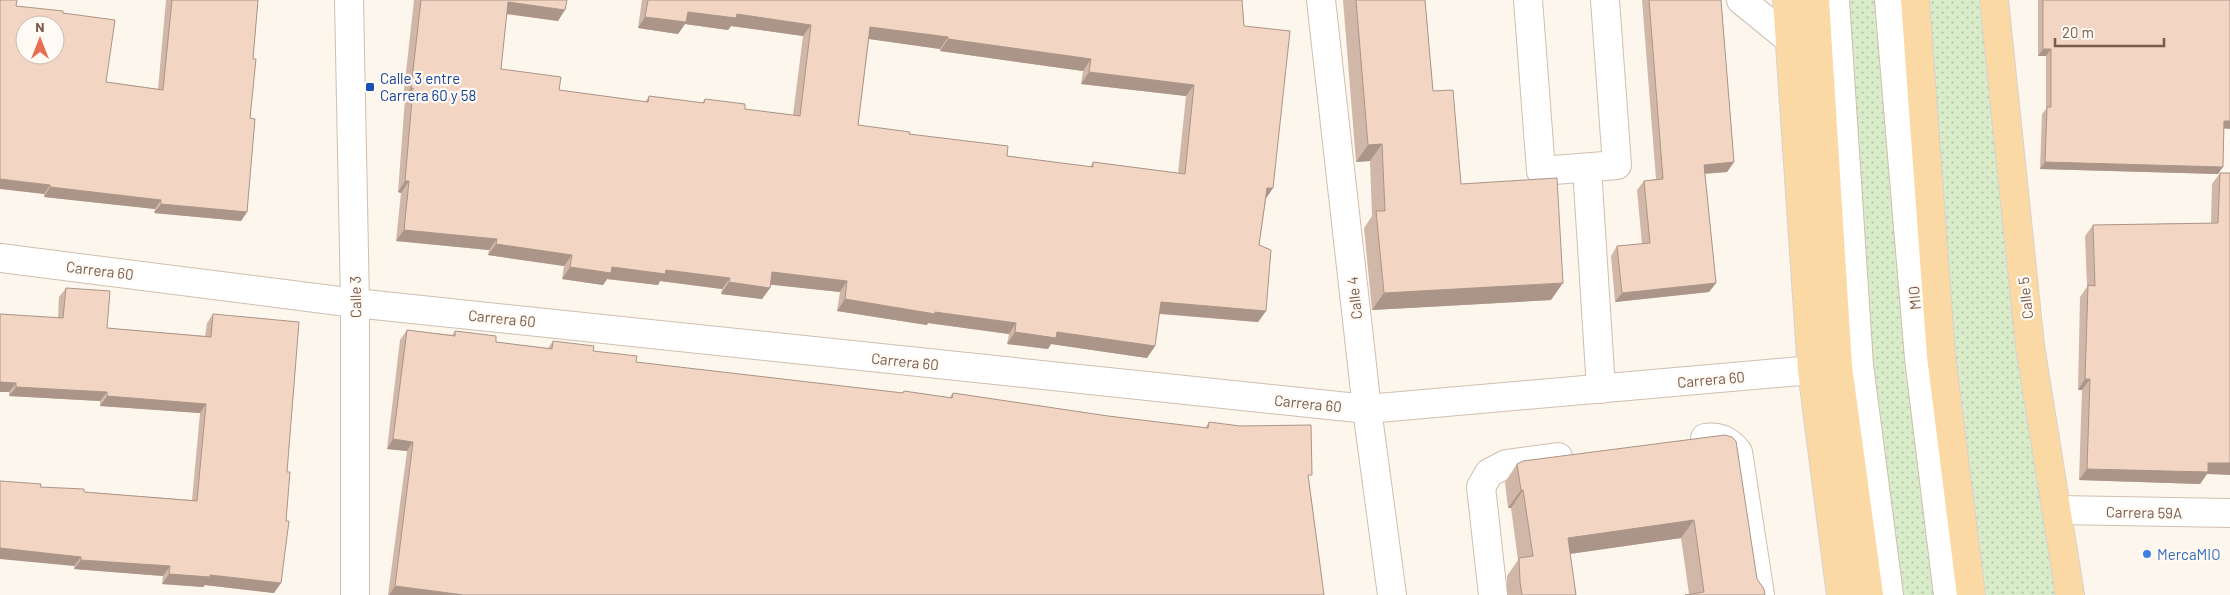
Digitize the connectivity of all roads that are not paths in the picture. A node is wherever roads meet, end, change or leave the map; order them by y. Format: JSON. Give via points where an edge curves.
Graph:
{"nodes":[{"id":1,"x":350,"y":0,"type":"edge"},
{"id":2,"x":1322,"y":0,"type":"edge"},
{"id":3,"x":1528,"y":0,"type":"edge"},
{"id":4,"x":1605,"y":0,"type":"edge"},
{"id":5,"x":1741,"y":0,"type":"edge"},
{"id":6,"x":1786,"y":0,"type":"edge"},
{"id":7,"x":1815,"y":0,"type":"edge"},
{"id":8,"x":1835,"y":0,"type":"edge"},
{"id":9,"x":1889,"y":0,"type":"edge"},
{"id":10,"x":1915,"y":0,"type":"edge"},
{"id":11,"x":1994,"y":0,"type":"edge"},
{"id":12,"x":1789,"y":39,"type":"junction"},
{"id":13,"x":1587,"y":168,"type":"junction"},
{"id":14,"x":0,"y":258,"type":"edge"},
{"id":15,"x":355,"y":303,"type":"junction"},
{"id":16,"x":1812,"y":370,"type":"junction"},
{"id":17,"x":1601,"y":389,"type":"junction"},
{"id":18,"x":1367,"y":410,"type":"junction"},
{"id":19,"x":1684,"y":441,"type":"edge"},
{"id":20,"x":1585,"y":454,"type":"edge"},
{"id":21,"x":2058,"y":510,"type":"junction"},
{"id":22,"x":2230,"y":513,"type":"edge"},
{"id":23,"x":355,"y":595,"type":"edge"},
{"id":24,"x":1392,"y":595,"type":"edge"},
{"id":25,"x":1493,"y":595,"type":"edge"},
{"id":26,"x":1760,"y":595,"type":"edge"},
{"id":27,"x":1841,"y":595,"type":"edge"},
{"id":28,"x":1869,"y":595,"type":"edge"},
{"id":29,"x":1889,"y":595,"type":"edge"},
{"id":30,"x":1948,"y":595,"type":"edge"},
{"id":31,"x":1971,"y":595,"type":"edge"},
{"id":32,"x":2070,"y":595,"type":"edge"}],
"edges":[{"from":1,"to":15,"type":"street","name":"Calle 3"},
{"from":2,"to":18,"type":"street","name":"Calle 4"},
{"from":3,"to":13,"type":"street","via":[[1541,171]]},
{"from":4,"to":13,"type":"street","via":[[1617,165]]},
{"from":5,"to":12,"type":"street"},
{"from":6,"to":12,"type":"main road"},
{"from":7,"to":28,"type":"main road","via":[[1838,367]]},
{"from":8,"to":29,"type":"street","via":[[1859,365]]},
{"from":9,"to":30,"type":"street","name":"MIO","via":[[1919,358]]},
{"from":10,"to":31,"type":"main road","via":[[1941,356]]},
{"from":11,"to":21,"type":"main road","name":"Calle 5","via":[[2030,346]]},
{"from":12,"to":16,"type":"main road"},
{"from":13,"to":17,"type":"street"},
{"from":14,"to":15,"type":"street","name":"Carrera 60"},
{"from":15,"to":18,"type":"street","name":"Carrera 60"},
{"from":15,"to":23,"type":"street","name":"Calle 3"},
{"from":16,"to":17,"type":"street","name":"Carrera 60"},
{"from":16,"to":27,"type":"main road"},
{"from":17,"to":18,"type":"street","name":"Carrera 60"},
{"from":18,"to":24,"type":"street","name":"Calle 4"},
{"from":19,"to":26,"type":"street","via":[[1713,437],[1728,441],[1738,452]]},
{"from":20,"to":25,"type":"street","via":[[1506,464],[1489,473],[1481,487]]},
{"from":21,"to":22,"type":"street","name":"Carrera 59A"},
{"from":21,"to":32,"type":"main road","name":"Calle 5"}]}
